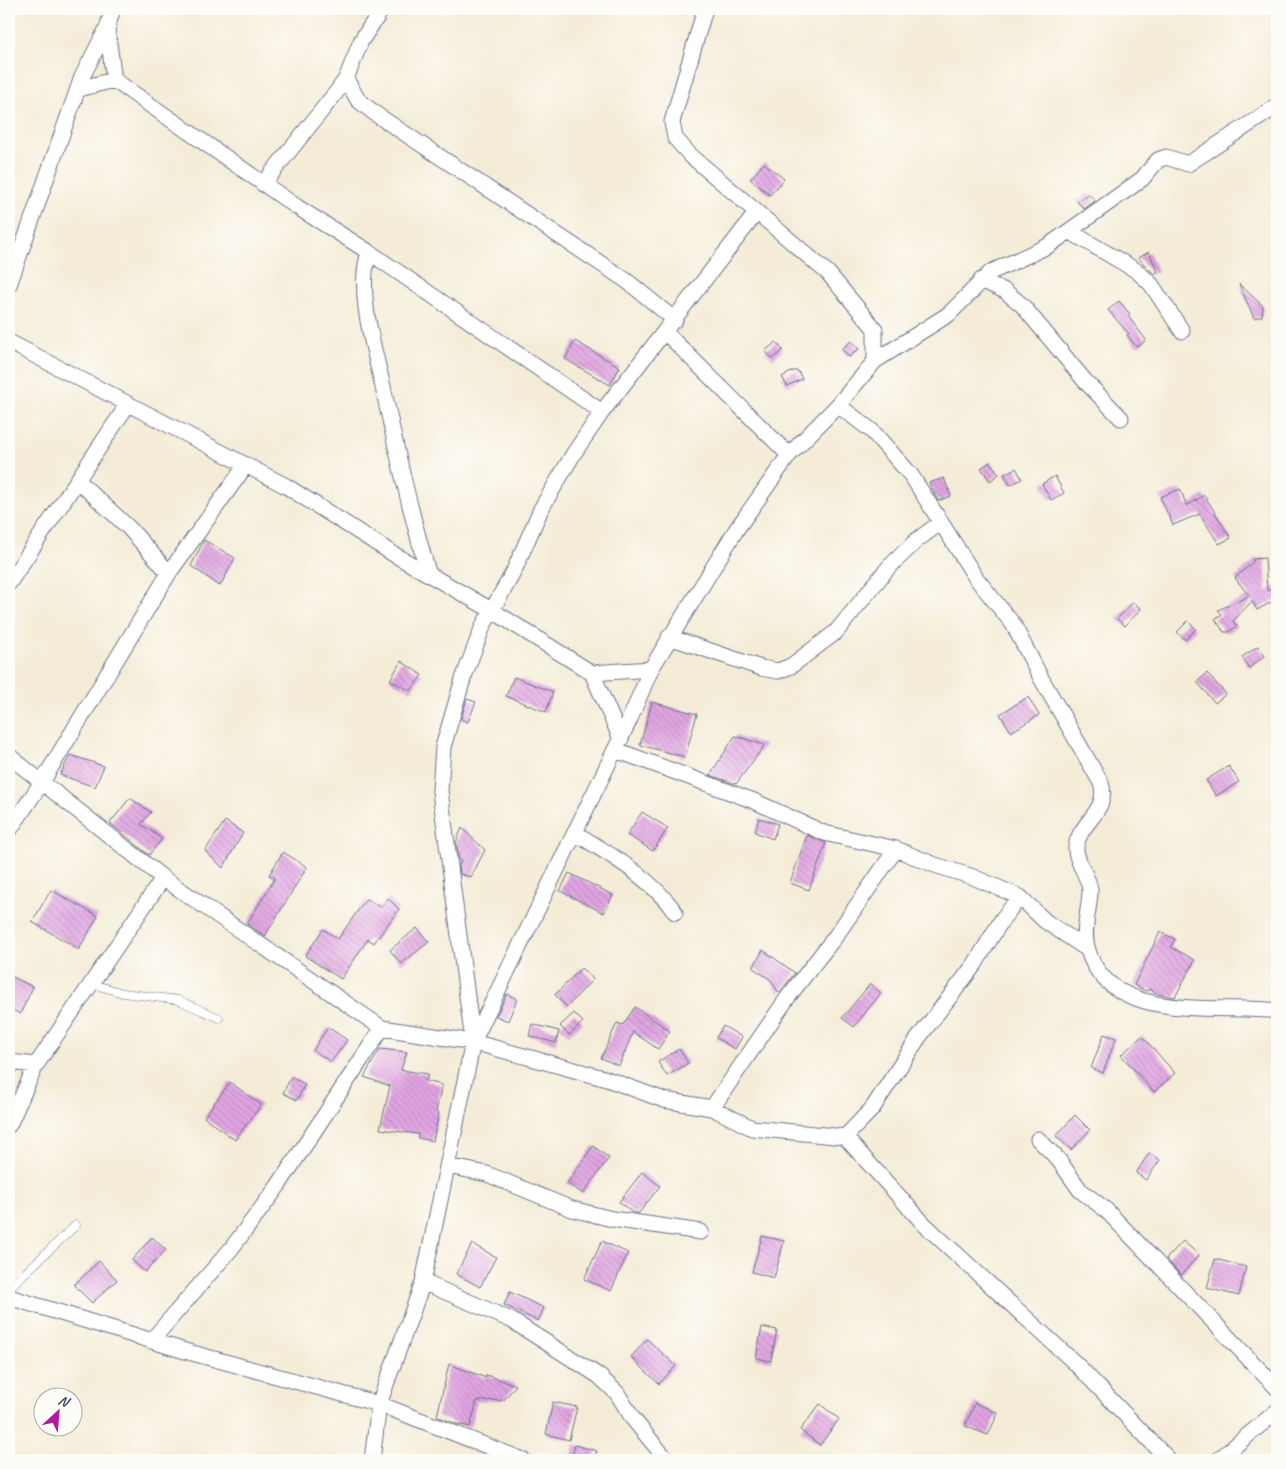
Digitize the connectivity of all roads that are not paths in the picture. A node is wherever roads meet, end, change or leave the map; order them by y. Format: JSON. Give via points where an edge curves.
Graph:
{"nodes":[{"id":1,"x":113,"y":9,"type":"edge"},
{"id":2,"x":382,"y":9,"type":"edge"},
{"id":3,"x":705,"y":9,"type":"edge"},
{"id":4,"x":107,"y":28,"type":"junction"},
{"id":5,"x":346,"y":79,"type":"junction"},
{"id":6,"x":114,"y":80,"type":"junction"},
{"id":7,"x":78,"y":89,"type":"junction"},
{"id":8,"x":1277,"y":106,"type":"edge"},
{"id":9,"x":262,"y":184,"type":"junction"},
{"id":10,"x":757,"y":212,"type":"junction"},
{"id":11,"x":1069,"y":231,"type":"junction"},
{"id":12,"x":369,"y":252,"type":"junction"},
{"id":13,"x":981,"y":280,"type":"junction"},
{"id":14,"x":9,"y":285,"type":"edge"},
{"id":15,"x":675,"y":320,"type":"junction"},
{"id":16,"x":875,"y":329,"type":"junction"},
{"id":17,"x":1182,"y":331,"type":"dead end"},
{"id":18,"x":666,"y":333,"type":"junction"},
{"id":19,"x":9,"y":342,"type":"edge"},
{"id":20,"x":900,"y":344,"type":"junction"},
{"id":21,"x":875,"y":361,"type":"junction"},
{"id":22,"x":128,"y":404,"type":"junction"},
{"id":23,"x":838,"y":404,"type":"junction"},
{"id":24,"x":602,"y":412,"type":"junction"},
{"id":25,"x":1121,"y":418,"type":"dead end"},
{"id":26,"x":789,"y":455,"type":"junction"},
{"id":27,"x":246,"y":465,"type":"junction"},
{"id":28,"x":77,"y":480,"type":"junction"},
{"id":29,"x":940,"y":523,"type":"junction"},
{"id":30,"x":428,"y":572,"type":"junction"},
{"id":31,"x":169,"y":573,"type":"junction"},
{"id":32,"x":9,"y":583,"type":"edge"},
{"id":33,"x":493,"y":611,"type":"junction"},
{"id":34,"x":669,"y":637,"type":"junction"},
{"id":35,"x":651,"y":669,"type":"junction"},
{"id":36,"x":592,"y":673,"type":"junction"},
{"id":37,"x":618,"y":744,"type":"junction"},
{"id":38,"x":9,"y":756,"type":"edge"},
{"id":39,"x":42,"y":782,"type":"junction"},
{"id":40,"x":9,"y":831,"type":"edge"},
{"id":41,"x":575,"y":833,"type":"junction"},
{"id":42,"x":896,"y":849,"type":"junction"},
{"id":43,"x":163,"y":878,"type":"junction"},
{"id":44,"x":1020,"y":897,"type":"junction"},
{"id":45,"x":675,"y":912,"type":"dead end"},
{"id":46,"x":1087,"y":949,"type":"junction"},
{"id":47,"x":92,"y":984,"type":"junction"},
{"id":48,"x":1277,"y":1011,"type":"edge"},
{"id":49,"x":219,"y":1018,"type":"dead end"},
{"id":50,"x":382,"y":1028,"type":"junction"},
{"id":51,"x":473,"y":1042,"type":"junction"},
{"id":52,"x":9,"y":1062,"type":"edge"},
{"id":53,"x":36,"y":1065,"type":"junction"},
{"id":54,"x":712,"y":1108,"type":"junction"},
{"id":55,"x":9,"y":1125,"type":"edge"},
{"id":56,"x":845,"y":1137,"type":"junction"},
{"id":57,"x":1038,"y":1140,"type":"dead end"},
{"id":58,"x":448,"y":1166,"type":"junction"},
{"id":59,"x":76,"y":1226,"type":"dead end"},
{"id":60,"x":701,"y":1232,"type":"dead end"},
{"id":61,"x":424,"y":1282,"type":"junction"},
{"id":62,"x":9,"y":1288,"type":"edge"},
{"id":63,"x":9,"y":1297,"type":"edge"},
{"id":64,"x":151,"y":1341,"type":"junction"},
{"id":65,"x":1277,"y":1388,"type":"edge"},
{"id":66,"x":380,"y":1404,"type":"junction"},
{"id":67,"x":1277,"y":1411,"type":"edge"},
{"id":68,"x":372,"y":1460,"type":"edge"},
{"id":69,"x":523,"y":1460,"type":"edge"},
{"id":70,"x":666,"y":1460,"type":"edge"},
{"id":71,"x":1169,"y":1460,"type":"edge"},
{"id":72,"x":1218,"y":1460,"type":"edge"}],
"edges":[{"from":1,"to":4,"type":"street"},
{"from":2,"to":5,"type":"street","via":[[361,41]]},
{"from":3,"to":10,"type":"street","via":[[672,122],[675,138],[690,155]]},
{"from":4,"to":6,"type":"street"},
{"from":4,"to":7,"type":"street"},
{"from":5,"to":9,"type":"street"},
{"from":5,"to":15,"type":"street","via":[[358,100],[377,115],[627,281]]},
{"from":6,"to":7,"type":"street"},
{"from":6,"to":9,"type":"street"},
{"from":7,"to":14,"type":"street"},
{"from":8,"to":11,"type":"street","via":[[1188,164],[1166,157],[1158,160],[1142,179]]},
{"from":9,"to":12,"type":"street"},
{"from":10,"to":15,"type":"street"},
{"from":10,"to":16,"type":"street","via":[[828,273]]},
{"from":11,"to":13,"type":"street","via":[[1048,246],[991,272]]},
{"from":11,"to":17,"type":"street","via":[[1137,271],[1151,284]]},
{"from":12,"to":24,"type":"street"},
{"from":12,"to":30,"type":"street","via":[[364,285],[371,332],[406,493]]},
{"from":13,"to":20,"type":"street","via":[[949,314]]},
{"from":13,"to":25,"type":"street","via":[[1005,291],[1022,305],[1085,381]]},
{"from":15,"to":18,"type":"street"},
{"from":16,"to":20,"type":"street"},
{"from":16,"to":21,"type":"street"},
{"from":18,"to":24,"type":"street"},
{"from":18,"to":26,"type":"street"},
{"from":19,"to":22,"type":"street"},
{"from":20,"to":21,"type":"street"},
{"from":21,"to":23,"type":"street"},
{"from":22,"to":27,"type":"street"},
{"from":22,"to":28,"type":"street"},
{"from":23,"to":26,"type":"street"},
{"from":23,"to":29,"type":"street","via":[[872,431],[911,475]]},
{"from":24,"to":33,"type":"street","via":[[541,509]]},
{"from":26,"to":34,"type":"street","via":[[736,530]]},
{"from":27,"to":30,"type":"street","via":[[314,502],[395,555]]},
{"from":27,"to":31,"type":"street"},
{"from":28,"to":31,"type":"street","via":[[129,528]]},
{"from":28,"to":32,"type":"street"},
{"from":29,"to":34,"type":"street","via":[[888,568],[836,632],[791,666],[778,671],[761,668]]},
{"from":29,"to":46,"type":"street","via":[[976,578],[1013,624],[1101,783],[1103,800],[1080,836],[1076,849],[1089,886]]},
{"from":30,"to":33,"type":"street"},
{"from":31,"to":39,"type":"street"},
{"from":33,"to":36,"type":"street"},
{"from":33,"to":51,"type":"street","via":[[483,626],[463,679],[443,747],[440,791]]},
{"from":34,"to":35,"type":"street"},
{"from":35,"to":36,"type":"street"},
{"from":35,"to":37,"type":"street"},
{"from":36,"to":37,"type":"street"},
{"from":37,"to":41,"type":"street"},
{"from":37,"to":42,"type":"street","via":[[824,833]]},
{"from":38,"to":39,"type":"street"},
{"from":39,"to":40,"type":"street"},
{"from":39,"to":43,"type":"street"},
{"from":41,"to":45,"type":"street","via":[[618,859],[664,897]]},
{"from":41,"to":51,"type":"street"},
{"from":42,"to":44,"type":"street"},
{"from":42,"to":54,"type":"street"},
{"from":43,"to":47,"type":"street"},
{"from":43,"to":50,"type":"street"},
{"from":44,"to":46,"type":"street","via":[[1045,921]]},
{"from":44,"to":56,"type":"street","via":[[975,964],[919,1037],[872,1110]]},
{"from":46,"to":48,"type":"street","via":[[1107,980],[1134,998],[1174,1007]]},
{"from":47,"to":49,"type":"lane","via":[[123,993],[178,1000]]},
{"from":47,"to":53,"type":"street"},
{"from":50,"to":51,"type":"street"},
{"from":50,"to":64,"type":"street","via":[[278,1186]]},
{"from":51,"to":54,"type":"street","via":[[607,1078],[664,1100]]},
{"from":51,"to":58,"type":"street"},
{"from":52,"to":53,"type":"street"},
{"from":53,"to":55,"type":"street"},
{"from":54,"to":56,"type":"street","via":[[752,1128]]},
{"from":56,"to":71,"type":"street","via":[[925,1225],[1076,1364]]},
{"from":57,"to":65,"type":"street","via":[[1058,1159],[1080,1190],[1106,1210]]},
{"from":58,"to":60,"type":"street","via":[[487,1174],[572,1209],[612,1219]]},
{"from":58,"to":61,"type":"street"},
{"from":59,"to":62,"type":"lane"},
{"from":61,"to":66,"type":"street"},
{"from":61,"to":70,"type":"street","via":[[511,1320],[599,1376],[617,1393]]},
{"from":63,"to":64,"type":"street"},
{"from":64,"to":66,"type":"street"},
{"from":66,"to":68,"type":"street"},
{"from":66,"to":69,"type":"street"},
{"from":67,"to":72,"type":"street"}]}
